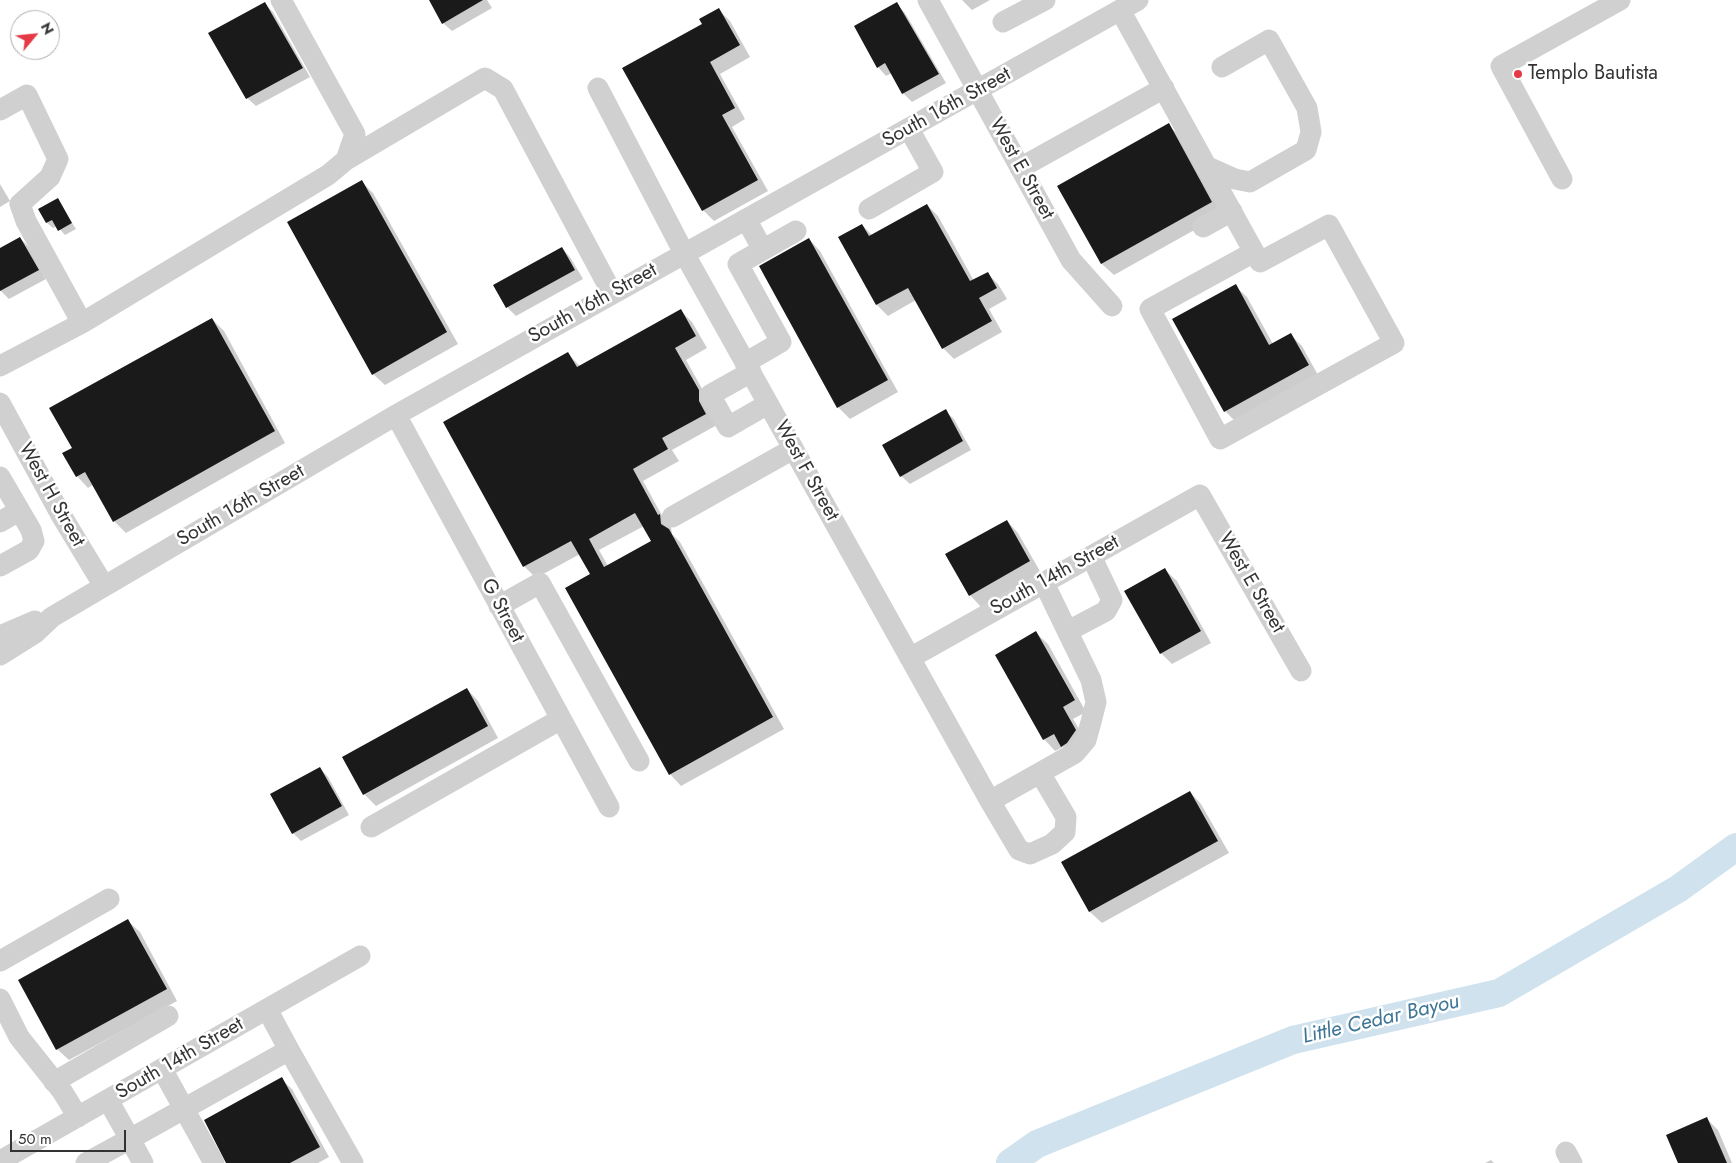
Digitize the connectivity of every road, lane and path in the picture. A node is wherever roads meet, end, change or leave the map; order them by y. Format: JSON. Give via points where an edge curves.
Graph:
{"nodes":[{"id":1,"x":280,"y":0,"type":"edge"},
{"id":2,"x":928,"y":0,"type":"edge"},
{"id":3,"x":1045,"y":0,"type":"edge"},
{"id":4,"x":1620,"y":0,"type":"edge"},
{"id":5,"x":1129,"y":5,"type":"edge"},
{"id":6,"x":1003,"y":22,"type":"dead end"},
{"id":7,"x":1222,"y":67,"type":"dead end"},
{"id":8,"x":598,"y":88,"type":"dead end"},
{"id":9,"x":1164,"y":88,"type":"junction"},
{"id":10,"x":978,"y":91,"type":"junction"},
{"id":11,"x":0,"y":110,"type":"edge"},
{"id":12,"x":909,"y":129,"type":"junction"},
{"id":13,"x":346,"y":160,"type":"junction"},
{"id":14,"x":1208,"y":167,"type":"junction"},
{"id":15,"x":1020,"y":168,"type":"junction"},
{"id":16,"x":1562,"y":179,"type":"dead end"},
{"id":17,"x":869,"y":208,"type":"dead end"},
{"id":18,"x":1232,"y":211,"type":"junction"},
{"id":19,"x":746,"y":219,"type":"junction"},
{"id":20,"x":1203,"y":227,"type":"dead end"},
{"id":21,"x":796,"y":231,"type":"dead end"},
{"id":22,"x":763,"y":250,"type":"junction"},
{"id":23,"x":1254,"y":252,"type":"junction"},
{"id":24,"x":684,"y":253,"type":"junction"},
{"id":25,"x":612,"y":293,"type":"junction"},
{"id":26,"x":1112,"y":306,"type":"dead end"},
{"id":27,"x":82,"y":323,"type":"junction"},
{"id":28,"x":0,"y":366,"type":"edge"},
{"id":29,"x":748,"y":368,"type":"junction"},
{"id":30,"x":0,"y":403,"type":"edge"},
{"id":31,"x":768,"y":404,"type":"junction"},
{"id":32,"x":396,"y":415,"type":"junction"},
{"id":33,"x":793,"y":449,"type":"junction"},
{"id":34,"x":0,"y":477,"type":"edge"},
{"id":35,"x":1200,"y":495,"type":"joint"},
{"id":36,"x":19,"y":511,"type":"junction"},
{"id":37,"x":62,"y":515,"type":"junction"},
{"id":38,"x":672,"y":517,"type":"dead end"},
{"id":39,"x":0,"y":522,"type":"edge"},
{"id":40,"x":31,"y":530,"type":"junction"},
{"id":41,"x":1091,"y":556,"type":"junction"},
{"id":42,"x":0,"y":566,"type":"edge"},
{"id":43,"x":1044,"y":583,"type":"junction"},
{"id":44,"x":104,"y":586,"type":"junction"},
{"id":45,"x":499,"y":606,"type":"junction"},
{"id":46,"x":52,"y":617,"type":"junction"},
{"id":47,"x":1068,"y":631,"type":"junction"},
{"id":48,"x":0,"y":636,"type":"edge"},
{"id":49,"x":0,"y":655,"type":"edge"},
{"id":50,"x":910,"y":658,"type":"junction"},
{"id":51,"x":1301,"y":671,"type":"dead end"},
{"id":52,"x":561,"y":719,"type":"junction"},
{"id":53,"x":639,"y":761,"type":"dead end"},
{"id":54,"x":1040,"y":773,"type":"junction"},
{"id":55,"x":990,"y":801,"type":"junction"},
{"id":56,"x":609,"y":807,"type":"dead end"},
{"id":57,"x":371,"y":827,"type":"dead end"},
{"id":58,"x":109,"y":899,"type":"dead end"},
{"id":59,"x":360,"y":956,"type":"dead end"},
{"id":60,"x":0,"y":961,"type":"edge"},
{"id":61,"x":0,"y":999,"type":"edge"},
{"id":62,"x":268,"y":1009,"type":"junction"},
{"id":63,"x":168,"y":1016,"type":"dead end"},
{"id":64,"x":289,"y":1050,"type":"junction"},
{"id":65,"x":162,"y":1069,"type":"junction"},
{"id":66,"x":54,"y":1082,"type":"junction"},
{"id":67,"x":108,"y":1100,"type":"junction"},
{"id":68,"x":184,"y":1109,"type":"junction"},
{"id":69,"x":78,"y":1117,"type":"junction"},
{"id":70,"x":130,"y":1139,"type":"junction"},
{"id":71,"x":0,"y":1161,"type":"edge"},
{"id":72,"x":86,"y":1163,"type":"edge"},
{"id":73,"x":143,"y":1163,"type":"edge"},
{"id":74,"x":214,"y":1163,"type":"edge"},
{"id":75,"x":353,"y":1163,"type":"edge"}],
"edges":[{"from":1,"to":13,"type":"street","via":[[355,134]]},
{"from":2,"to":10,"type":"street","name":"West E Street"},
{"from":3,"to":6,"type":"street"},
{"from":4,"to":16,"type":"street","via":[[1501,66]]},
{"from":5,"to":9,"type":"street"},
{"from":5,"to":10,"type":"street","name":"South 16th Street"},
{"from":7,"to":14,"type":"street","via":[[1269,40],[1307,108],[1311,132],[1306,150],[1250,182],[1235,180]]},
{"from":8,"to":24,"type":"street","name":"West F Street"},
{"from":9,"to":14,"type":"street"},
{"from":9,"to":15,"type":"street"},
{"from":10,"to":12,"type":"street","name":"South 16th Street"},
{"from":10,"to":15,"type":"street","name":"West E Street"},
{"from":11,"to":27,"type":"street","via":[[27,95],[58,159],[50,177],[20,204],[26,221]]},
{"from":12,"to":17,"type":"street","via":[[933,172]]},
{"from":12,"to":19,"type":"street","name":"South 16th Street"},
{"from":13,"to":25,"type":"street","via":[[485,78],[503,89]]},
{"from":13,"to":27,"type":"street","via":[[328,175]]},
{"from":14,"to":18,"type":"street"},
{"from":15,"to":26,"type":"street","name":"West E Street","via":[[1070,260]]},
{"from":18,"to":20,"type":"street"},
{"from":18,"to":23,"type":"street"},
{"from":19,"to":22,"type":"street"},
{"from":19,"to":24,"type":"street","name":"South 16th Street"},
{"from":21,"to":22,"type":"street"},
{"from":22,"to":29,"type":"street","via":[[738,264],[781,342]]},
{"from":23,"to":23,"type":"street","via":[[1150,309],[1220,440],[1394,343],[1329,226],[1260,262]]},
{"from":24,"to":25,"type":"street","name":"South 16th Street"},
{"from":24,"to":29,"type":"street","name":"West F Street"},
{"from":25,"to":32,"type":"street","name":"South 16th Street"},
{"from":27,"to":28,"type":"street"},
{"from":29,"to":31,"type":"street","name":"West F Street"},
{"from":29,"to":31,"type":"street","via":[[710,395],[728,427]]},
{"from":30,"to":37,"type":"street","name":"West H Street"},
{"from":31,"to":33,"type":"street","name":"West F Street"},
{"from":32,"to":44,"type":"street","name":"South 16th Street"},
{"from":32,"to":45,"type":"street","name":"G Street"},
{"from":33,"to":38,"type":"street"},
{"from":33,"to":50,"type":"street","name":"West F Street"},
{"from":34,"to":36,"type":"street"},
{"from":35,"to":41,"type":"street","name":"South 14th Street"},
{"from":35,"to":51,"type":"street","name":"West E Street"},
{"from":36,"to":39,"type":"street"},
{"from":36,"to":40,"type":"street"},
{"from":37,"to":40,"type":"street"},
{"from":37,"to":44,"type":"street","name":"West H Street"},
{"from":40,"to":42,"type":"street","via":[[34,541],[29,550]]},
{"from":41,"to":43,"type":"street","name":"South 14th Street"},
{"from":41,"to":47,"type":"street","via":[[1112,600],[1106,611]]},
{"from":43,"to":47,"type":"street"},
{"from":43,"to":50,"type":"street","name":"South 14th Street"},
{"from":44,"to":46,"type":"street","name":"South 16th Street"},
{"from":45,"to":52,"type":"street","name":"G Street"},
{"from":45,"to":53,"type":"street","via":[[540,583]]},
{"from":46,"to":48,"type":"street","name":"South 16th Street","via":[[29,622]]},
{"from":46,"to":49,"type":"street","name":"South 16th Street","via":[[35,633]]},
{"from":47,"to":54,"type":"street","via":[[1091,680],[1096,702],[1086,740],[1074,753]]},
{"from":50,"to":55,"type":"street","name":"West F Street"},
{"from":52,"to":56,"type":"street","name":"G Street"},
{"from":52,"to":57,"type":"street"},
{"from":54,"to":55,"type":"street"},
{"from":54,"to":55,"type":"street","name":"West F Street","via":[[1066,817],[1065,832],[1052,844],[1030,854],[1019,850]]},
{"from":58,"to":60,"type":"street"},
{"from":59,"to":62,"type":"street","name":"South 14th Street"},
{"from":61,"to":66,"type":"street","via":[[19,1037]]},
{"from":62,"to":64,"type":"street"},
{"from":62,"to":65,"type":"street","name":"South 14th Street"},
{"from":63,"to":66,"type":"street"},
{"from":64,"to":68,"type":"street"},
{"from":64,"to":75,"type":"street"},
{"from":65,"to":67,"type":"street","name":"South 14th Street"},
{"from":65,"to":68,"type":"street"},
{"from":66,"to":69,"type":"street"},
{"from":67,"to":69,"type":"street","name":"South 14th Street"},
{"from":67,"to":70,"type":"street"},
{"from":68,"to":70,"type":"street"},
{"from":68,"to":74,"type":"street"},
{"from":69,"to":71,"type":"street","name":"South 14th Street"},
{"from":70,"to":72,"type":"street"},
{"from":70,"to":73,"type":"street"}]}
